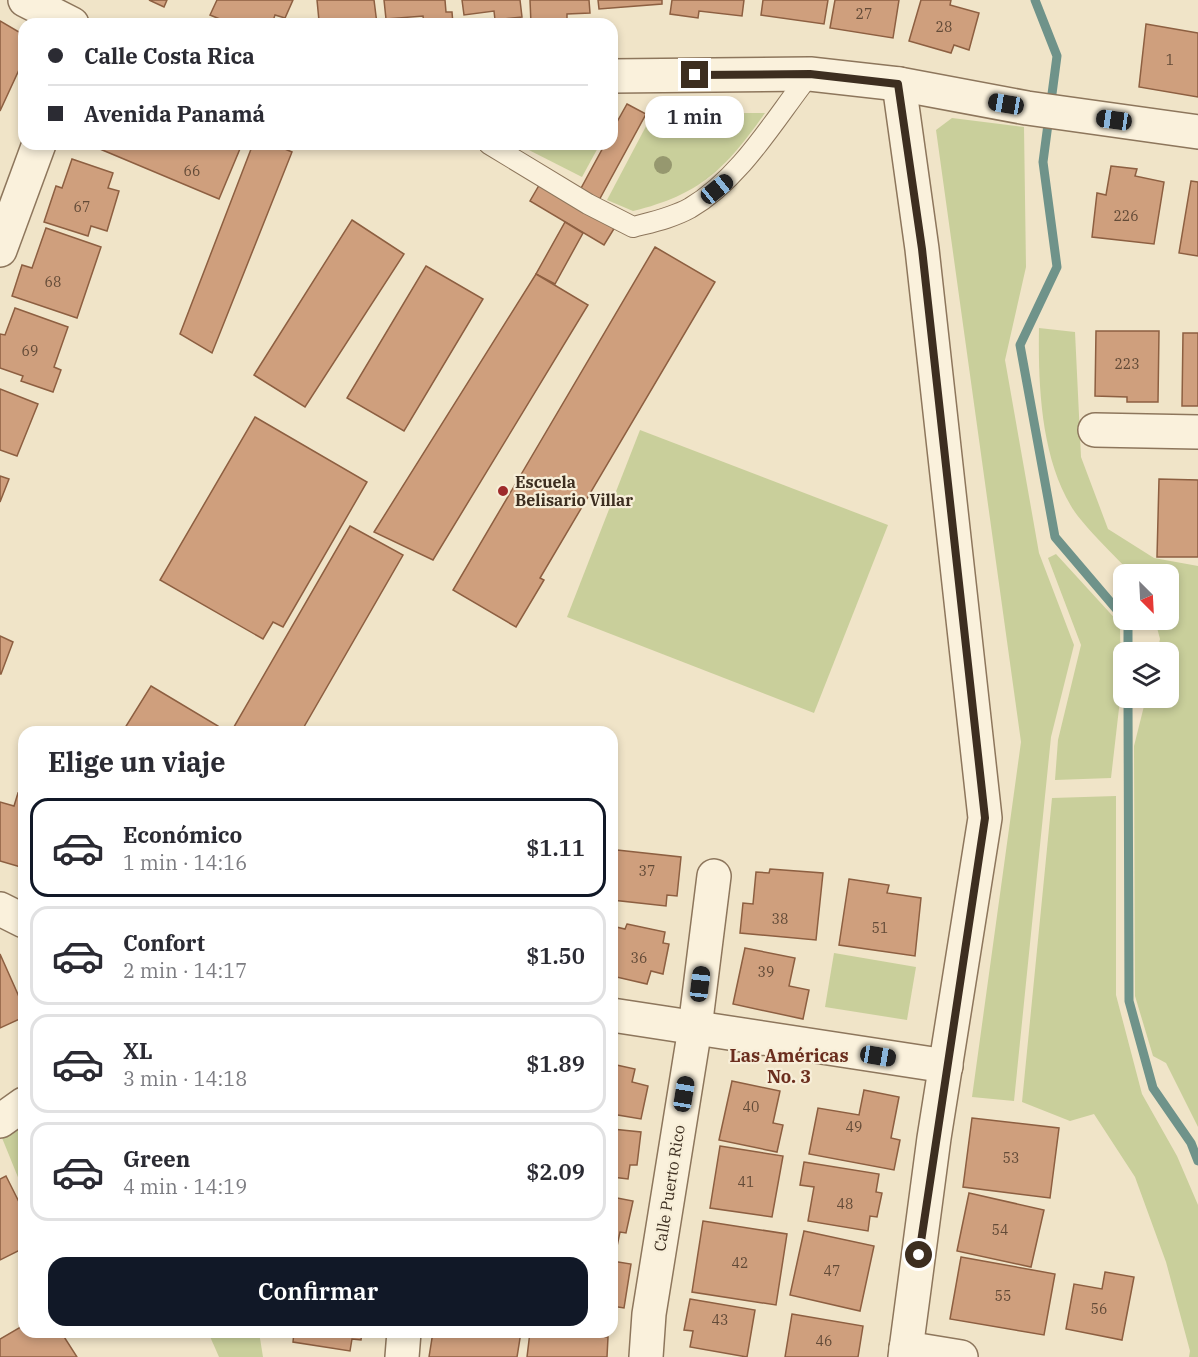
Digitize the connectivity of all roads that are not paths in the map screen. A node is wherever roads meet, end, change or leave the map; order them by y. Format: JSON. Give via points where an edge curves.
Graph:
{"nodes":[{"id":1,"x":25,"y":0,"type":"edge"},
{"id":2,"x":60,"y":18,"type":"edge"},
{"id":3,"x":810,"y":74,"type":"junction"},
{"id":4,"x":618,"y":76,"type":"edge"},
{"id":5,"x":898,"y":84,"type":"junction"},
{"id":6,"x":1198,"y":132,"type":"edge"},
{"id":7,"x":37,"y":150,"type":"edge"},
{"id":8,"x":499,"y":150,"type":"edge"},
{"id":9,"x":0,"y":250,"type":"edge"},
{"id":10,"x":1095,"y":430,"type":"dead end"},
{"id":11,"x":1198,"y":432,"type":"edge"},
{"id":12,"x":714,"y":876,"type":"dead end"},
{"id":13,"x":0,"y":909,"type":"edge"},
{"id":14,"x":18,"y":918,"type":"edge"},
{"id":15,"x":618,"y":1016,"type":"edge"},
{"id":16,"x":695,"y":1028,"type":"junction"},
{"id":17,"x":946,"y":1066,"type":"junction"},
{"id":18,"x":18,"y":1108,"type":"edge"},
{"id":19,"x":0,"y":1121,"type":"edge"},
{"id":20,"x":404,"y":1338,"type":"edge"},
{"id":21,"x":906,"y":1353,"type":"edge"},
{"id":22,"x":402,"y":1357,"type":"edge"},
{"id":23,"x":646,"y":1357,"type":"edge"},
{"id":24,"x":961,"y":1357,"type":"edge"}],
"edges":[{"from":1,"to":2,"type":"street"},
{"from":3,"to":4,"type":"street"},
{"from":3,"to":5,"type":"street"},
{"from":3,"to":8,"type":"lane","via":[[728,180],[688,209],[633,227]]},
{"from":5,"to":6,"type":"street","via":[[1027,108]]},
{"from":5,"to":17,"type":"street","via":[[922,249],[985,818]]},
{"from":7,"to":9,"type":"street"},
{"from":10,"to":11,"type":"street"},
{"from":12,"to":16,"type":"street","name":"Calle Puerto Rico"},
{"from":13,"to":14,"type":"street"},
{"from":15,"to":16,"type":"street"},
{"from":16,"to":17,"type":"street"},
{"from":16,"to":23,"type":"street","name":"Calle Puerto Rico","via":[[648,1314]]},
{"from":17,"to":21,"type":"street"},
{"from":18,"to":19,"type":"street"},
{"from":20,"to":22,"type":"street"},
{"from":21,"to":24,"type":"street"}]}
